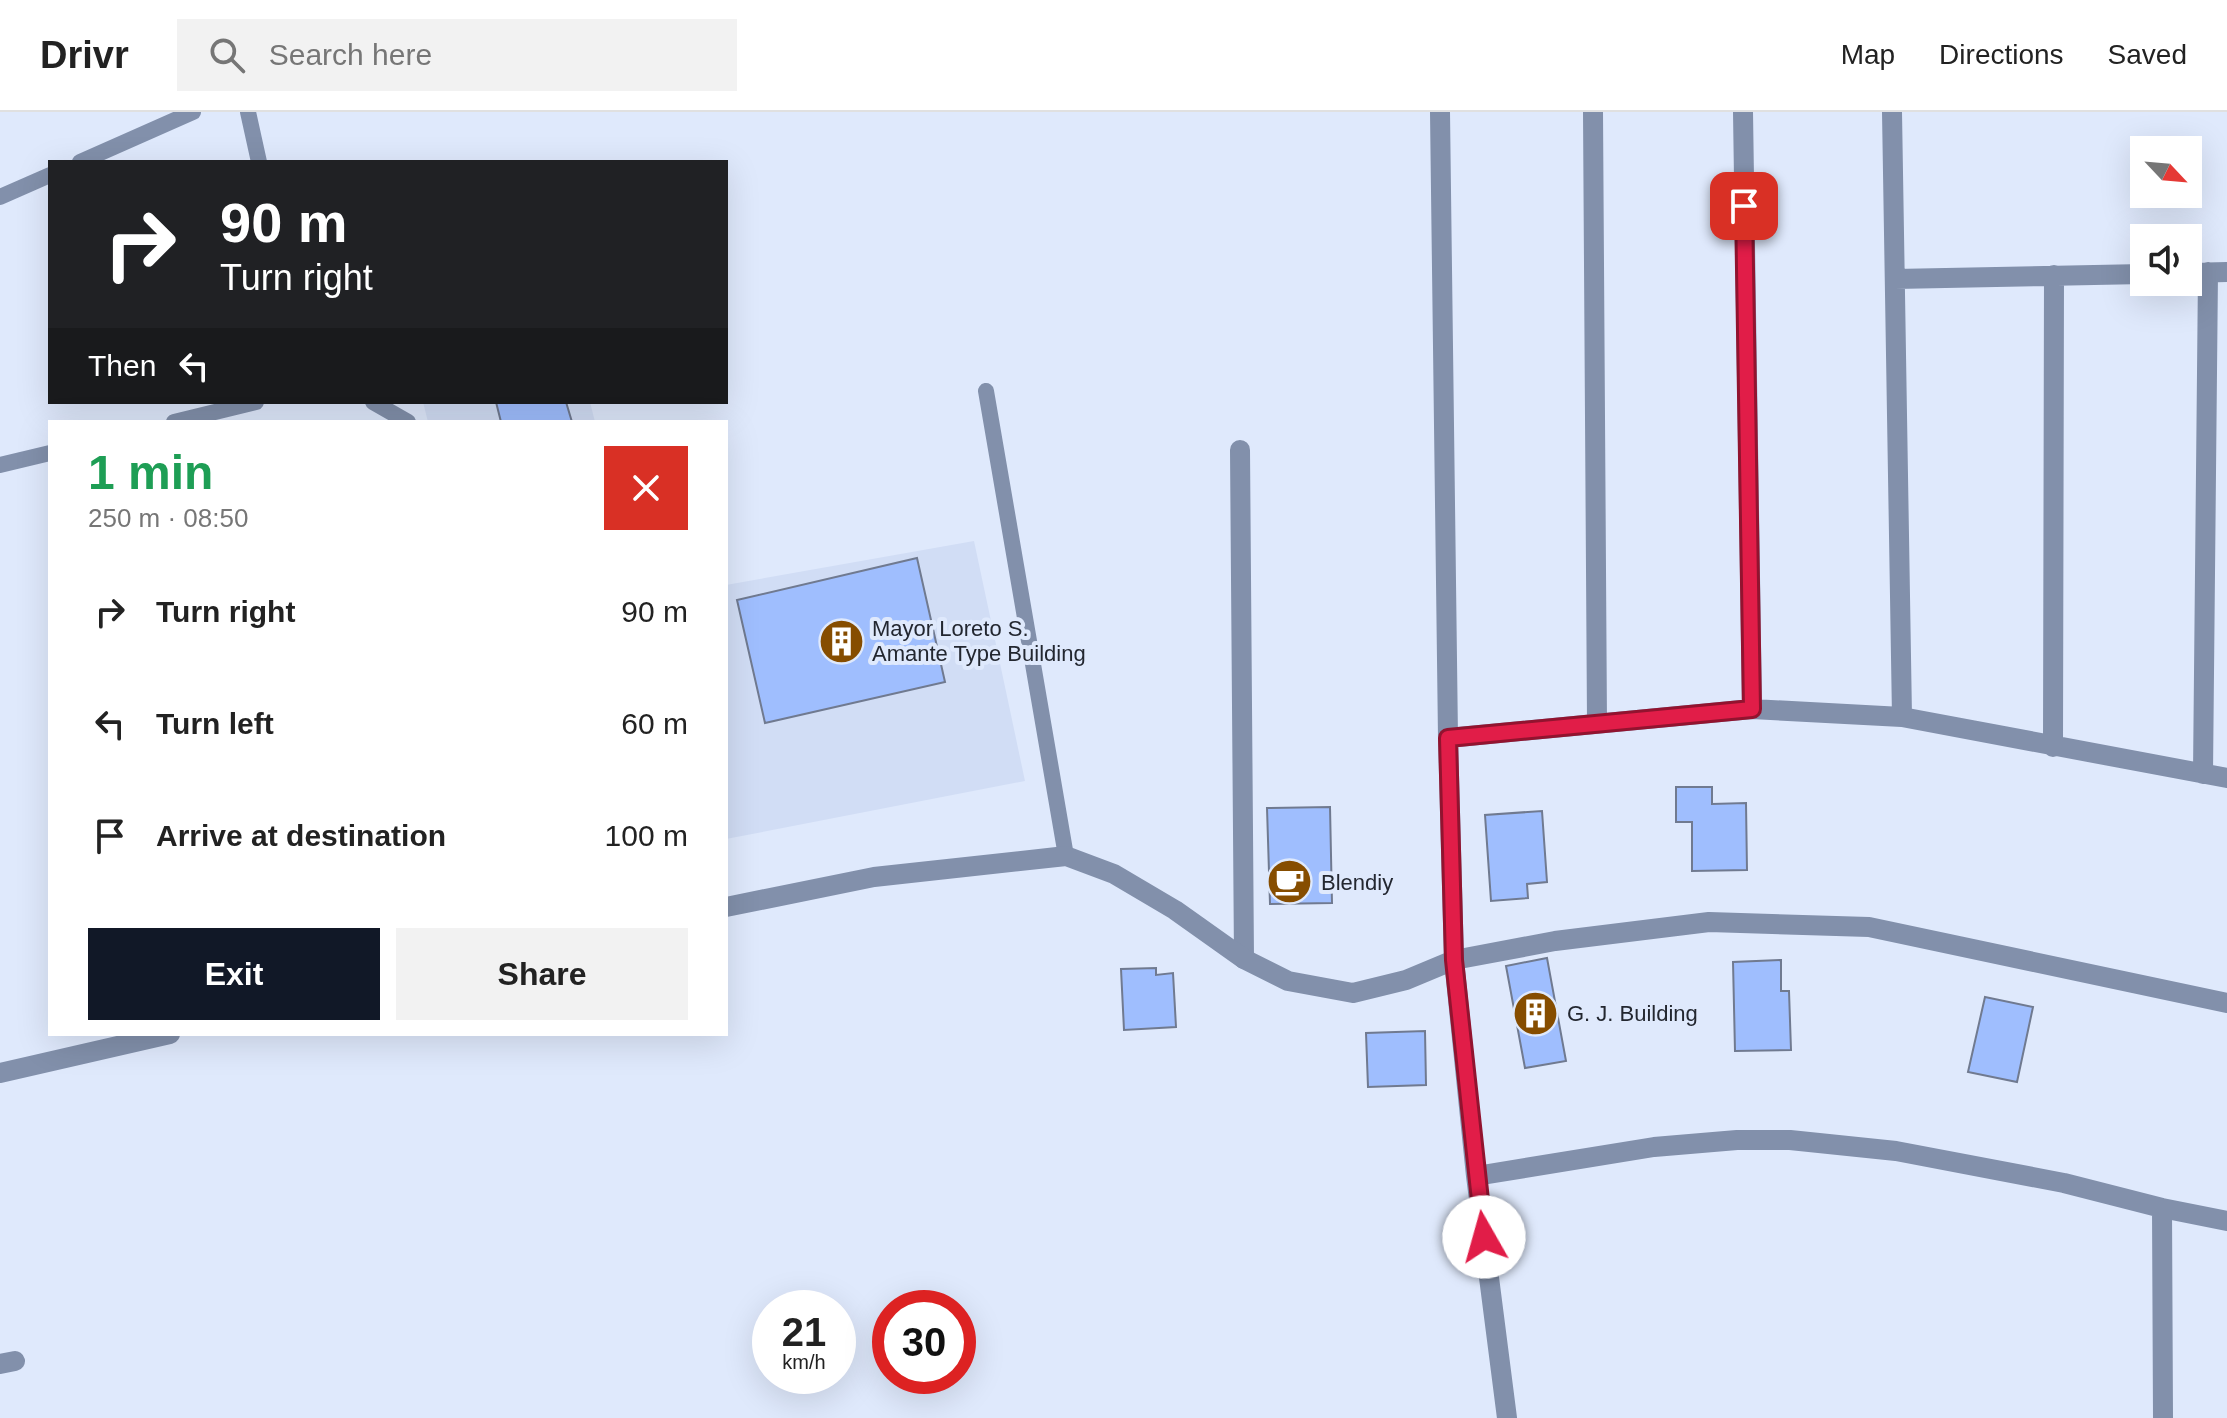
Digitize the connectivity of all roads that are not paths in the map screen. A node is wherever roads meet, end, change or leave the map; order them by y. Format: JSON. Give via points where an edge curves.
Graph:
{"nodes":[{"id":1,"x":193,"y":112,"type":"edge"},
{"id":2,"x":248,"y":112,"type":"edge"},
{"id":3,"x":1440,"y":112,"type":"edge"},
{"id":4,"x":1593,"y":112,"type":"edge"},
{"id":5,"x":1743,"y":112,"type":"edge"},
{"id":6,"x":1892,"y":112,"type":"edge"},
{"id":7,"x":85,"y":160,"type":"edge"},
{"id":8,"x":259,"y":160,"type":"edge"},
{"id":9,"x":48,"y":176,"type":"edge"},
{"id":10,"x":0,"y":197,"type":"edge"},
{"id":11,"x":2208,"y":272,"type":"edge"},
{"id":12,"x":2130,"y":274,"type":"edge"},
{"id":13,"x":2054,"y":275,"type":"junction"},
{"id":14,"x":1895,"y":279,"type":"junction"},
{"id":15,"x":986,"y":391,"type":"dead end"},
{"id":16,"x":248,"y":404,"type":"edge"},
{"id":17,"x":376,"y":404,"type":"edge"},
{"id":18,"x":182,"y":420,"type":"edge"},
{"id":19,"x":404,"y":420,"type":"edge"},
{"id":20,"x":1240,"y":450,"type":"dead end"},
{"id":21,"x":48,"y":453,"type":"edge"},
{"id":22,"x":0,"y":465,"type":"edge"},
{"id":23,"x":1752,"y":709,"type":"junction"},
{"id":24,"x":1902,"y":717,"type":"junction"},
{"id":25,"x":1597,"y":722,"type":"junction"},
{"id":26,"x":1448,"y":738,"type":"junction"},
{"id":27,"x":2053,"y":747,"type":"junction"},
{"id":28,"x":2203,"y":774,"type":"junction"},
{"id":29,"x":2227,"y":778,"type":"edge"},
{"id":30,"x":1066,"y":856,"type":"junction"},
{"id":31,"x":728,"y":907,"type":"edge"},
{"id":32,"x":1244,"y":959,"type":"junction"},
{"id":33,"x":1454,"y":960,"type":"junction"},
{"id":34,"x":2227,"y":1003,"type":"edge"},
{"id":35,"x":161,"y":1036,"type":"edge"},
{"id":36,"x":0,"y":1073,"type":"edge"},
{"id":37,"x":1476,"y":1176,"type":"junction"},
{"id":38,"x":2162,"y":1208,"type":"junction"},
{"id":39,"x":2227,"y":1221,"type":"edge"},
{"id":40,"x":1507,"y":1418,"type":"edge"},
{"id":41,"x":2163,"y":1418,"type":"edge"}],
"edges":[{"from":1,"to":7,"type":"lane"},
{"from":2,"to":8,"type":"lane"},
{"from":3,"to":26,"type":"street"},
{"from":4,"to":25,"type":"street"},
{"from":5,"to":23,"type":"street"},
{"from":6,"to":14,"type":"street"},
{"from":9,"to":10,"type":"lane"},
{"from":11,"to":28,"type":"street"},
{"from":12,"to":13,"type":"street"},
{"from":13,"to":14,"type":"street"},
{"from":13,"to":27,"type":"street"},
{"from":14,"to":24,"type":"street"},
{"from":15,"to":30,"type":"lane"},
{"from":16,"to":18,"type":"lane"},
{"from":17,"to":19,"type":"lane"},
{"from":20,"to":32,"type":"street"},
{"from":21,"to":22,"type":"lane"},
{"from":23,"to":24,"type":"street"},
{"from":23,"to":25,"type":"street"},
{"from":24,"to":27,"type":"street"},
{"from":25,"to":26,"type":"street"},
{"from":26,"to":33,"type":"street"},
{"from":27,"to":28,"type":"street"},
{"from":28,"to":29,"type":"street"},
{"from":30,"to":31,"type":"street","via":[[874,877]]},
{"from":30,"to":32,"type":"street","via":[[1114,874]]},
{"from":32,"to":33,"type":"street","via":[[1288,981],[1353,993],[1406,980]]},
{"from":33,"to":34,"type":"street","via":[[1709,922],[1869,927]]},
{"from":33,"to":37,"type":"street"},
{"from":35,"to":36,"type":"street"},
{"from":37,"to":38,"type":"street","via":[[1654,1147],[1790,1140],[1896,1151]]},
{"from":37,"to":40,"type":"street"},
{"from":38,"to":39,"type":"street"},
{"from":38,"to":41,"type":"street"}]}
